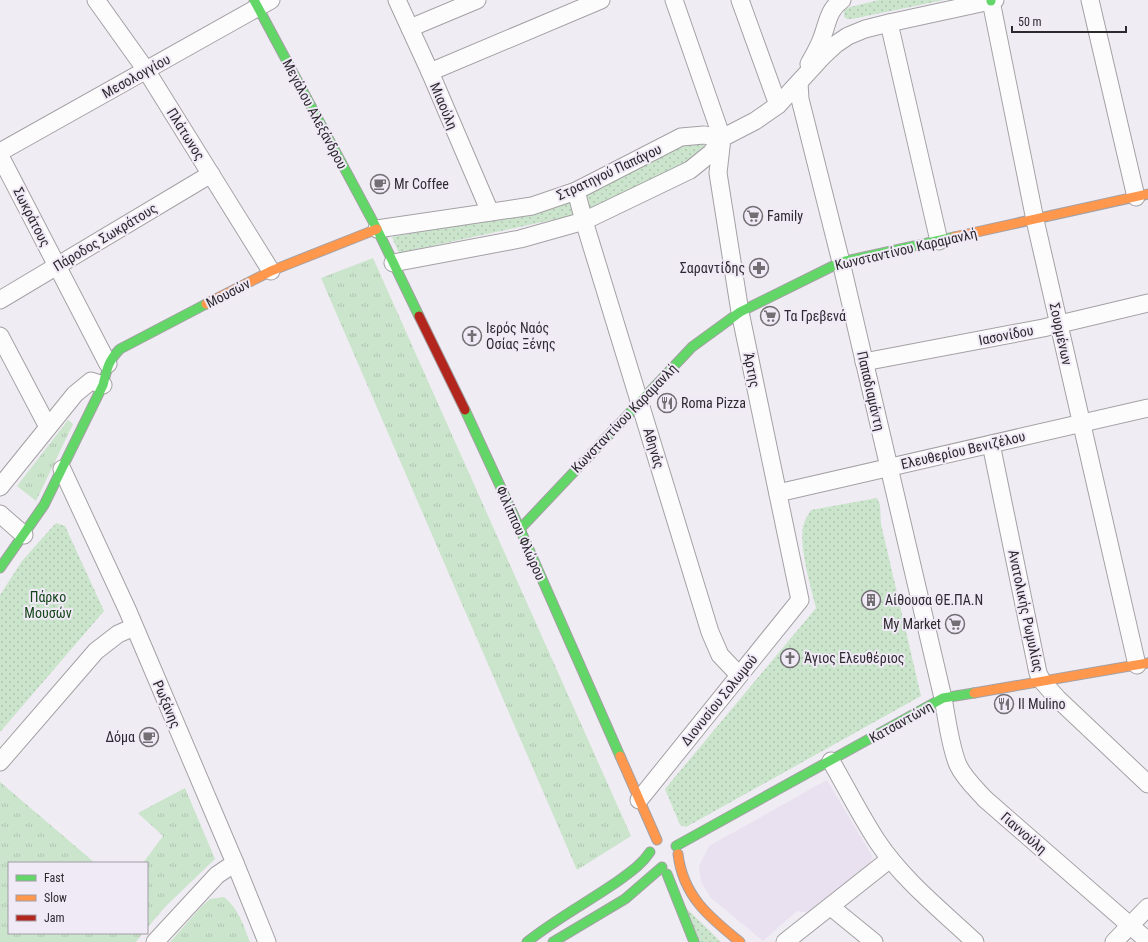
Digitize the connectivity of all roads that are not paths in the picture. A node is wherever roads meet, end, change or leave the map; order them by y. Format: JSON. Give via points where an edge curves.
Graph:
{"nodes":[{"id":1,"x":96,"y":0,"type":"edge"},
{"id":2,"x":397,"y":0,"type":"edge"},
{"id":3,"x":477,"y":0,"type":"edge"},
{"id":4,"x":601,"y":0,"type":"edge"},
{"id":5,"x":674,"y":0,"type":"edge"},
{"id":6,"x":740,"y":0,"type":"edge"},
{"id":7,"x":992,"y":0,"type":"edge"},
{"id":8,"x":1090,"y":0,"type":"edge"},
{"id":9,"x":837,"y":2,"type":"edge"},
{"id":10,"x":261,"y":3,"type":"edge"},
{"id":11,"x":889,"y":23,"type":"junction"},
{"id":12,"x":410,"y":28,"type":"junction"},
{"id":13,"x":146,"y":70,"type":"junction"},
{"id":14,"x":430,"y":72,"type":"junction"},
{"id":15,"x":799,"y":83,"type":"junction"},
{"id":16,"x":778,"y":105,"type":"junction"},
{"id":17,"x":722,"y":138,"type":"junction"},
{"id":18,"x":0,"y":152,"type":"edge"},
{"id":19,"x":0,"y":156,"type":"edge"},
{"id":20,"x":210,"y":174,"type":"junction"},
{"id":21,"x":577,"y":193,"type":"junction"},
{"id":22,"x":1142,"y":195,"type":"edge"},
{"id":23,"x":490,"y":212,"type":"junction"},
{"id":24,"x":583,"y":218,"type":"junction"},
{"id":25,"x":1035,"y":220,"type":"junction"},
{"id":26,"x":377,"y":229,"type":"junction"},
{"id":27,"x":939,"y":240,"type":"junction"},
{"id":28,"x":841,"y":262,"type":"junction"},
{"id":29,"x":393,"y":263,"type":"junction"},
{"id":30,"x":57,"y":266,"type":"junction"},
{"id":31,"x":271,"y":271,"type":"junction"},
{"id":32,"x":0,"y":300,"type":"edge"},
{"id":33,"x":1148,"y":303,"type":"edge"},
{"id":34,"x":740,"y":312,"type":"junction"},
{"id":35,"x":1059,"y":323,"type":"junction"},
{"id":36,"x":0,"y":336,"type":"edge"},
{"id":37,"x":864,"y":362,"type":"junction"},
{"id":38,"x":108,"y":364,"type":"junction"},
{"id":39,"x":103,"y":385,"type":"junction"},
{"id":40,"x":639,"y":402,"type":"junction"},
{"id":41,"x":1148,"y":408,"type":"edge"},
{"id":42,"x":1081,"y":423,"type":"junction"},
{"id":43,"x":48,"y":427,"type":"junction"},
{"id":44,"x":991,"y":444,"type":"junction"},
{"id":45,"x":889,"y":468,"type":"junction"},
{"id":46,"x":62,"y":469,"type":"junction"},
{"id":47,"x":0,"y":486,"type":"edge"},
{"id":48,"x":778,"y":492,"type":"junction"},
{"id":49,"x":0,"y":514,"type":"edge"},
{"id":50,"x":520,"y":529,"type":"junction"},
{"id":51,"x":24,"y":535,"type":"junction"},
{"id":52,"x":0,"y":568,"type":"edge"},
{"id":53,"x":800,"y":600,"type":"joint"},
{"id":54,"x":134,"y":627,"type":"junction"},
{"id":55,"x":1142,"y":664,"type":"edge"},
{"id":56,"x":739,"y":675,"type":"junction"},
{"id":57,"x":1042,"y":681,"type":"junction"},
{"id":58,"x":943,"y":698,"type":"junction"},
{"id":59,"x":831,"y":761,"type":"junction"},
{"id":60,"x":0,"y":762,"type":"edge"},
{"id":61,"x":1148,"y":784,"type":"edge"},
{"id":62,"x":639,"y":800,"type":"junction"},
{"id":63,"x":669,"y":844,"type":"junction"},
{"id":64,"x":650,"y":852,"type":"junction"},
{"id":65,"x":890,"y":859,"type":"junction"},
{"id":66,"x":235,"y":863,"type":"junction"},
{"id":67,"x":664,"y":867,"type":"junction"},
{"id":68,"x":831,"y":906,"type":"junction"},
{"id":69,"x":1148,"y":907,"type":"edge"},
{"id":70,"x":1130,"y":926,"type":"junction"},
{"id":71,"x":1148,"y":941,"type":"edge"},
{"id":72,"x":154,"y":942,"type":"edge"},
{"id":73,"x":267,"y":942,"type":"edge"},
{"id":74,"x":527,"y":942,"type":"edge"},
{"id":75,"x":553,"y":942,"type":"edge"},
{"id":76,"x":694,"y":942,"type":"edge"},
{"id":77,"x":740,"y":942,"type":"edge"},
{"id":78,"x":785,"y":942,"type":"edge"},
{"id":79,"x":874,"y":942,"type":"edge"},
{"id":80,"x":975,"y":942,"type":"edge"},
{"id":81,"x":1114,"y":942,"type":"edge"}],
"edges":[{"from":1,"to":13,"type":"street","name":"Πλάτωνος"},
{"from":2,"to":12,"type":"street","name":"Μιαούλη"},
{"from":3,"to":12,"type":"street"},
{"from":4,"to":14,"type":"street"},
{"from":5,"to":17,"type":"street"},
{"from":6,"to":16,"type":"street"},
{"from":7,"to":11,"type":"street"},
{"from":7,"to":25,"type":"street","name":"Σουρμένων"},
{"from":8,"to":22,"type":"street"},
{"from":9,"to":15,"type":"street"},
{"from":10,"to":13,"type":"street","name":"Μεσολογγίου"},
{"from":10,"to":26,"type":"street","name":"Μεγάλου Αλεξάνδρου"},
{"from":11,"to":15,"type":"street","via":[[856,32],[836,44]]},
{"from":11,"to":27,"type":"street"},
{"from":12,"to":14,"type":"street","name":"Μιαούλη"},
{"from":13,"to":18,"type":"street","name":"Μεσολογγίου"},
{"from":13,"to":20,"type":"street","name":"Πλάτωνος"},
{"from":14,"to":23,"type":"street","name":"Μιαούλη"},
{"from":15,"to":16,"type":"street"},
{"from":15,"to":28,"type":"street","name":"Παπαδιαμάντη","via":[[800,99]]},
{"from":16,"to":17,"type":"street","via":[[755,121]]},
{"from":17,"to":21,"type":"street","name":"Στρατηγού Παπάγου","via":[[704,135],[681,137]]},
{"from":17,"to":24,"type":"street","via":[[711,153],[690,170]]},
{"from":17,"to":34,"type":"street","name":"Άρτης","via":[[718,173]]},
{"from":19,"to":30,"type":"street","name":"Σωκράτους"},
{"from":20,"to":30,"type":"street","name":"Πάροδος Σωκράτους"},
{"from":20,"to":31,"type":"street","name":"Πλάτωνος"},
{"from":21,"to":23,"type":"street","name":"Στρατηγού Παπάγου","via":[[532,206]]},
{"from":21,"to":24,"type":"street","name":"Αθηνάς"},
{"from":22,"to":25,"type":"street","name":"Κωνσταντίνου Καραμανλή"},
{"from":23,"to":26,"type":"street","name":"Στρατηγού Παπάγου"},
{"from":24,"to":29,"type":"street","via":[[520,239]]},
{"from":24,"to":40,"type":"street","name":"Αθηνάς"},
{"from":25,"to":27,"type":"street","name":"Κωνσταντίνου Καραμανλή"},
{"from":25,"to":35,"type":"street","name":"Σουρμένων"},
{"from":26,"to":29,"type":"street","name":"Φιλίππου Φλώρου"},
{"from":26,"to":31,"type":"street","name":"Μουσών"},
{"from":27,"to":28,"type":"street","name":"Κωνσταντίνου Καραμανλή"},
{"from":28,"to":34,"type":"street","name":"Κωνσταντίνου Καραμανλή"},
{"from":28,"to":37,"type":"street","name":"Παπαδιαμάντη"},
{"from":29,"to":50,"type":"street","name":"Φιλίππου Φλώρου"},
{"from":30,"to":32,"type":"street","name":"Πάροδος Σωκράτους"},
{"from":30,"to":38,"type":"street","name":"Σωκράτους"},
{"from":31,"to":38,"type":"street","name":"Μουσών","via":[[132,342],[116,352]]},
{"from":33,"to":35,"type":"street","name":"Ιασoνίδου"},
{"from":34,"to":40,"type":"street","name":"Κωνσταντίνου Καραμανλή","via":[[692,347]]},
{"from":34,"to":48,"type":"street","name":"Άρτης"},
{"from":35,"to":37,"type":"street","name":"Ιασoνίδου"},
{"from":35,"to":42,"type":"street","name":"Σουρμένων"},
{"from":36,"to":43,"type":"street"},
{"from":37,"to":45,"type":"street","name":"Παπαδιαμάντη"},
{"from":38,"to":39,"type":"street","name":"Μουσών"},
{"from":39,"to":43,"type":"street","via":[[88,382]]},
{"from":39,"to":46,"type":"street","name":"Μουσών"},
{"from":40,"to":50,"type":"street","name":"Κωνσταντίνου Καραμανλή"},
{"from":40,"to":56,"type":"street","name":"Αθηνάς","via":[[710,632],[720,655]]},
{"from":41,"to":42,"type":"street","name":"Ελευθερίου Βενιζέλου"},
{"from":42,"to":44,"type":"street","name":"Ελευθερίου Βενιζέλου"},
{"from":42,"to":55,"type":"street","name":"Σουρμένων"},
{"from":43,"to":47,"type":"street"},
{"from":44,"to":45,"type":"street","name":"Ελευθερίου Βενιζέλου"},
{"from":44,"to":57,"type":"street","name":"Ανατολικής Ρωμυλίας","via":[[1038,673]]},
{"from":45,"to":48,"type":"street","name":"Ελευθερίου Βενιζέλου"},
{"from":45,"to":58,"type":"street","name":"Παπαδιαμάντη"},
{"from":46,"to":51,"type":"street","name":"Μουσών","via":[[44,505]]},
{"from":46,"to":54,"type":"street","name":"Ρωξάνης"},
{"from":48,"to":53,"type":"street","name":"Άρτης"},
{"from":49,"to":51,"type":"street"},
{"from":50,"to":62,"type":"street","name":"Φιλίππου Φλώρου"},
{"from":51,"to":52,"type":"street","name":"Μουσών"},
{"from":53,"to":56,"type":"street","name":"Διονυσίου Σολωμού"},
{"from":54,"to":60,"type":"street","via":[[118,634],[96,651]]},
{"from":54,"to":66,"type":"street","name":"Ρωξάνης"},
{"from":55,"to":57,"type":"street","name":"Κατσαντώνη"},
{"from":56,"to":62,"type":"street","name":"Διονυσίου Σολωμού"},
{"from":57,"to":58,"type":"street","name":"Κατσαντώνη"},
{"from":57,"to":61,"type":"street","name":"Ανατολικής Ρωμυλίας"},
{"from":58,"to":59,"type":"street","name":"Κατσαντώνη"},
{"from":58,"to":70,"type":"street","name":"Γιαννούλη","via":[[958,765],[971,785]]},
{"from":59,"to":63,"type":"street","name":"Κατσαντώνη"},
{"from":59,"to":65,"type":"street","via":[[876,841]]},
{"from":62,"to":63,"type":"street","name":"Φιλίππου Φλώρου"},
{"from":63,"to":64,"type":"street","via":[[652,845]]},
{"from":63,"to":67,"type":"street","via":[[674,863]]},
{"from":63,"to":77,"type":"street","name":"Φιλίππου Φλώρου","via":[[693,897],[716,922]]},
{"from":64,"to":67,"type":"street","via":[[652,861]]},
{"from":64,"to":74,"type":"street","via":[[642,863],[621,880],[552,922]]},
{"from":65,"to":68,"type":"street"},
{"from":65,"to":80,"type":"street"},
{"from":66,"to":72,"type":"street","via":[[217,875]]},
{"from":66,"to":73,"type":"street","name":"Ρωξάνης"},
{"from":67,"to":75,"type":"street","via":[[625,899]]},
{"from":67,"to":76,"type":"street"},
{"from":68,"to":78,"type":"street"},
{"from":68,"to":79,"type":"street"},
{"from":69,"to":70,"type":"street"},
{"from":70,"to":71,"type":"street","name":"Γιαννούλη"},
{"from":70,"to":81,"type":"street"}]}
